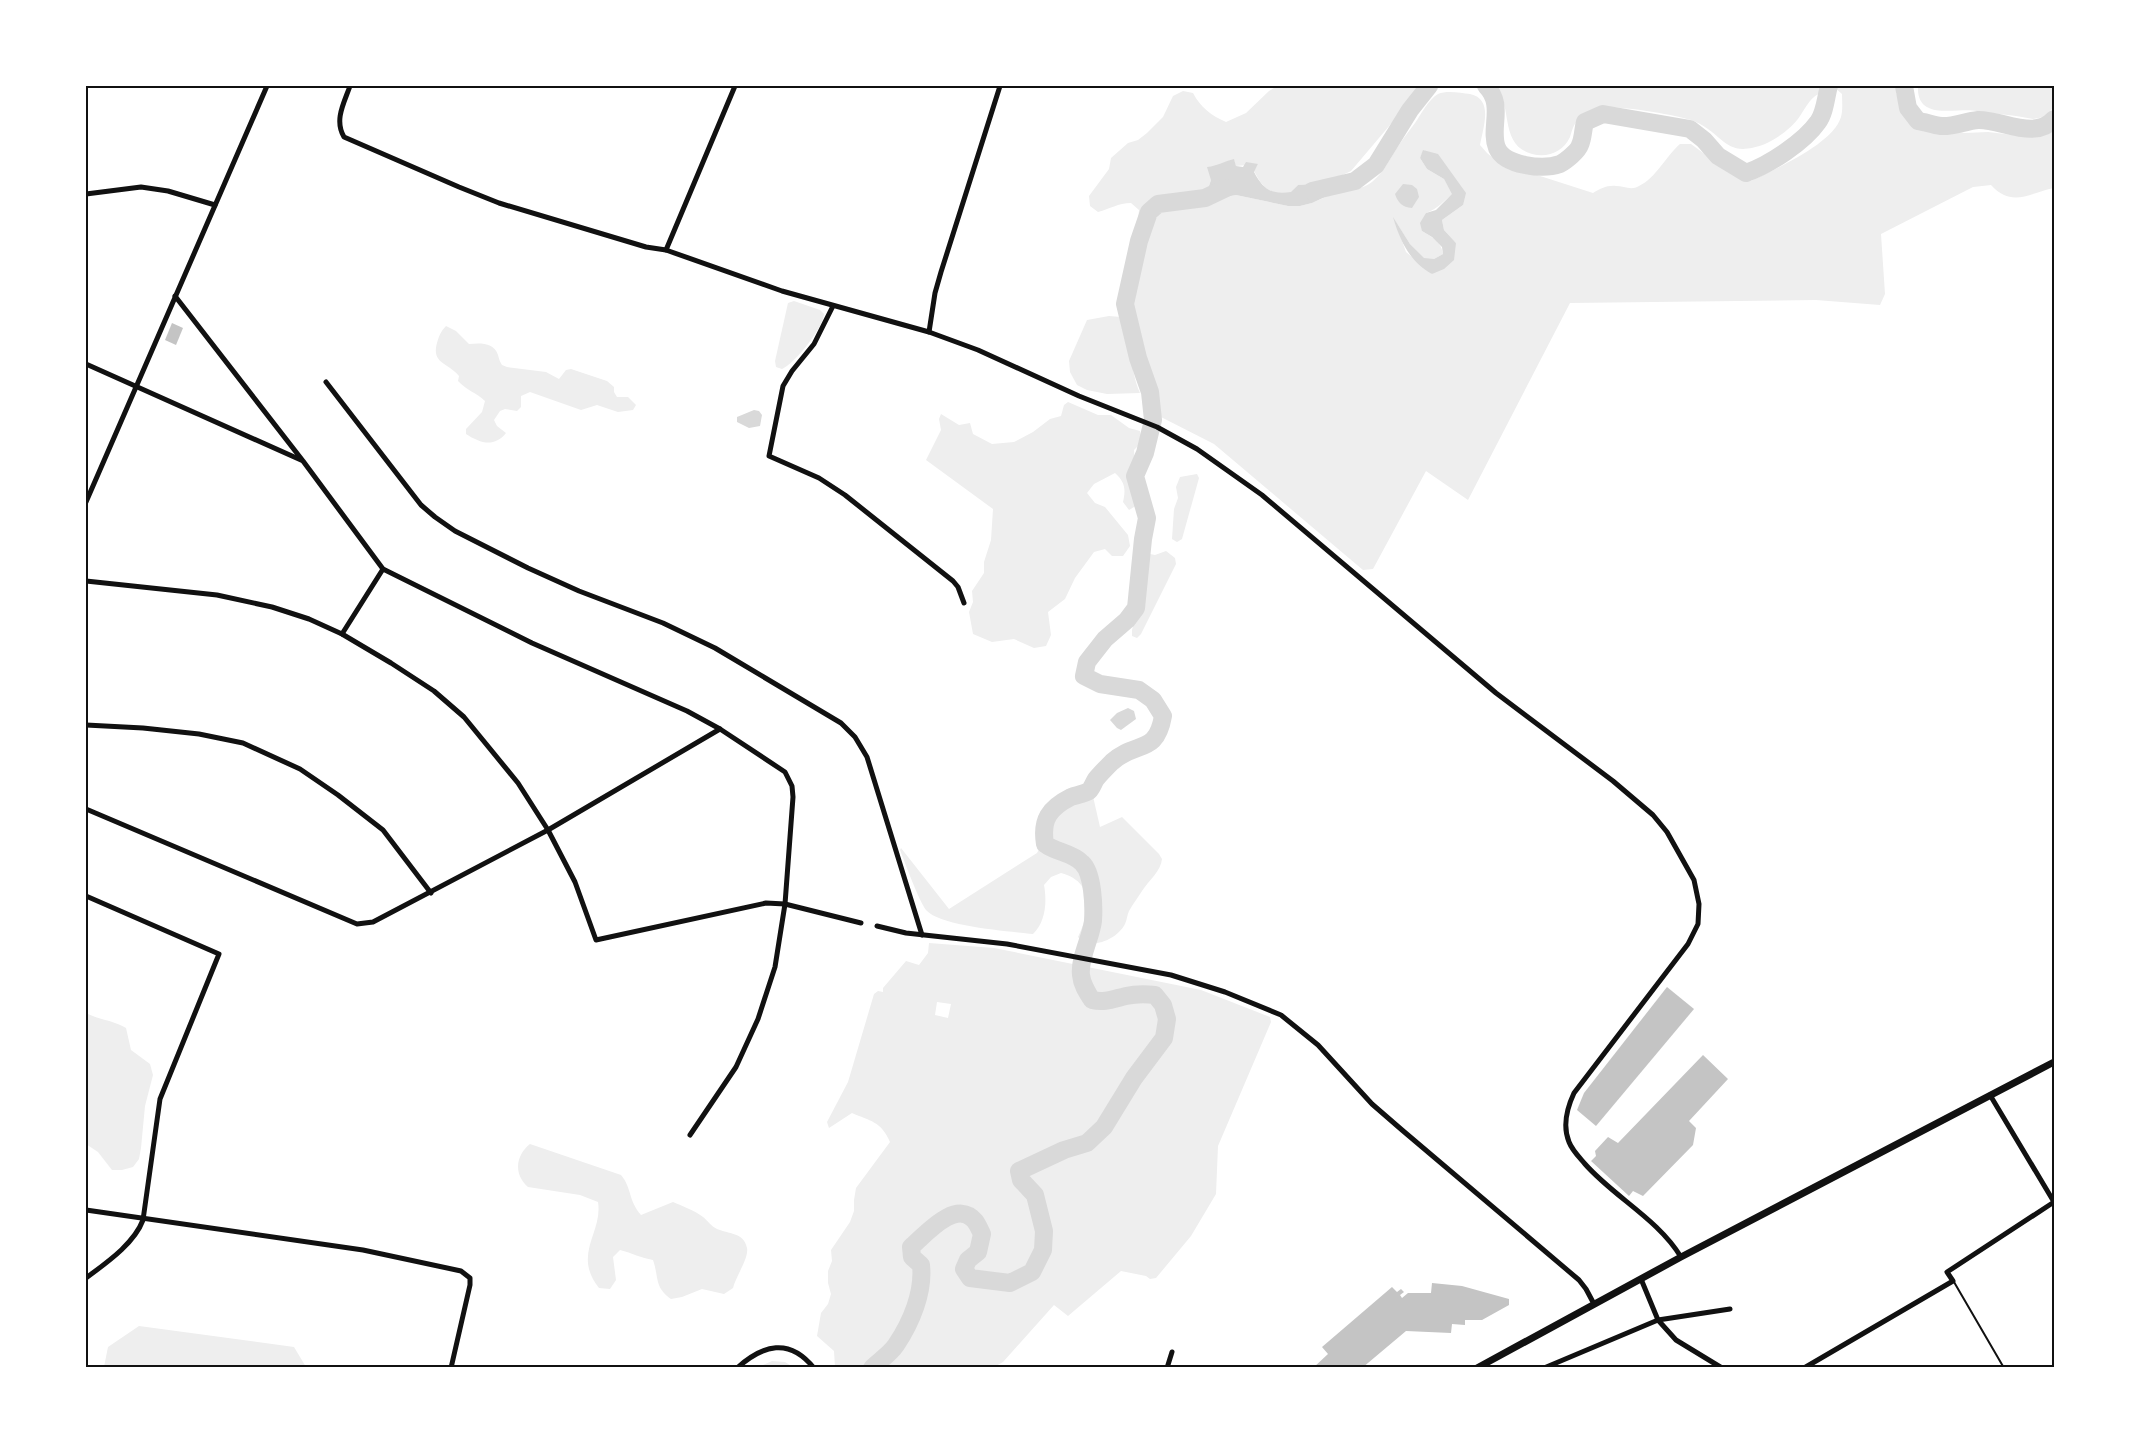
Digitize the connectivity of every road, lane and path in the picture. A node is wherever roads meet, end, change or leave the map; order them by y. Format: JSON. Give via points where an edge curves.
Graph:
{"nodes":[{"id":1,"x":267,"y":86,"type":"edge"},
{"id":2,"x":350,"y":86,"type":"edge"},
{"id":3,"x":735,"y":86,"type":"edge"},
{"id":4,"x":1000,"y":86,"type":"edge"},
{"id":5,"x":86,"y":194,"type":"edge"},
{"id":6,"x":215,"y":205,"type":"junction"},
{"id":7,"x":666,"y":250,"type":"junction"},
{"id":8,"x":175,"y":296,"type":"junction"},
{"id":9,"x":833,"y":306,"type":"junction"},
{"id":10,"x":929,"y":332,"type":"junction"},
{"id":11,"x":86,"y":364,"type":"edge"},
{"id":12,"x":326,"y":382,"type":"dead end"},
{"id":13,"x":136,"y":386,"type":"junction"},
{"id":14,"x":303,"y":461,"type":"junction"},
{"id":15,"x":86,"y":502,"type":"edge"},
{"id":16,"x":383,"y":569,"type":"junction"},
{"id":17,"x":86,"y":581,"type":"edge"},
{"id":18,"x":964,"y":603,"type":"dead end"},
{"id":19,"x":342,"y":634,"type":"junction"},
{"id":20,"x":86,"y":725,"type":"edge"},
{"id":21,"x":720,"y":729,"type":"junction"},
{"id":22,"x":86,"y":808,"type":"edge"},
{"id":23,"x":548,"y":830,"type":"junction"},
{"id":24,"x":431,"y":893,"type":"junction"},
{"id":25,"x":86,"y":896,"type":"edge"},
{"id":26,"x":785,"y":904,"type":"junction"},
{"id":27,"x":861,"y":923,"type":"dead end"},
{"id":28,"x":877,"y":926,"type":"dead end"},
{"id":29,"x":922,"y":935,"type":"junction"},
{"id":30,"x":2055,"y":1062,"type":"edge"},
{"id":31,"x":1990,"y":1095,"type":"junction"},
{"id":32,"x":690,"y":1135,"type":"dead end"},
{"id":33,"x":2054,"y":1202,"type":"edge"},
{"id":34,"x":86,"y":1210,"type":"edge"},
{"id":35,"x":143,"y":1220,"type":"junction"},
{"id":36,"x":1681,"y":1257,"type":"junction"},
{"id":37,"x":86,"y":1278,"type":"edge"},
{"id":38,"x":1641,"y":1278,"type":"junction"},
{"id":39,"x":1953,"y":1281,"type":"junction"},
{"id":40,"x":1594,"y":1304,"type":"junction"},
{"id":41,"x":1730,"y":1309,"type":"dead end"},
{"id":42,"x":1658,"y":1320,"type":"junction"},
{"id":43,"x":1172,"y":1352,"type":"dead end"},
{"id":44,"x":451,"y":1368,"type":"edge"},
{"id":45,"x":737,"y":1368,"type":"edge"},
{"id":46,"x":814,"y":1368,"type":"edge"},
{"id":47,"x":1167,"y":1368,"type":"edge"},
{"id":48,"x":1478,"y":1368,"type":"edge"},
{"id":49,"x":1544,"y":1368,"type":"edge"},
{"id":50,"x":1722,"y":1368,"type":"edge"},
{"id":51,"x":1804,"y":1368,"type":"edge"},
{"id":52,"x":2004,"y":1368,"type":"edge"}],
"edges":[{"from":1,"to":6,"type":"street"},
{"from":2,"to":7,"type":"street","via":[[339,120],[344,137],[499,202]]},
{"from":3,"to":7,"type":"street"},
{"from":4,"to":10,"type":"street","via":[[941,272]]},
{"from":5,"to":6,"type":"street","via":[[141,187]]},
{"from":6,"to":8,"type":"street"},
{"from":7,"to":9,"type":"street"},
{"from":8,"to":13,"type":"street"},
{"from":8,"to":14,"type":"street"},
{"from":9,"to":10,"type":"street"},
{"from":9,"to":18,"type":"street","via":[[814,344],[783,386],[769,456],[819,478],[870,514],[953,581]]},
{"from":10,"to":36,"type":"street","via":[[1157,427],[1197,449],[1262,495],[1496,693],[1635,798],[1667,832],[1694,880],[1698,924],[1688,944],[1574,1093],[1565,1126],[1577,1155],[1664,1235]]},
{"from":11,"to":13,"type":"street"},
{"from":12,"to":29,"type":"street","via":[[421,505],[454,531],[579,591],[715,648],[841,723],[867,757]]},
{"from":13,"to":14,"type":"street"},
{"from":13,"to":15,"type":"street"},
{"from":14,"to":16,"type":"street"},
{"from":16,"to":19,"type":"street"},
{"from":16,"to":21,"type":"street"},
{"from":17,"to":19,"type":"street","via":[[217,595],[272,607]]},
{"from":19,"to":23,"type":"street","via":[[434,691],[464,717],[518,783]]},
{"from":20,"to":24,"type":"street","via":[[199,734],[243,743],[300,769],[383,830]]},
{"from":21,"to":23,"type":"street"},
{"from":21,"to":26,"type":"street","via":[[789,777],[792,797]]},
{"from":22,"to":24,"type":"street","via":[[357,924],[373,922]]},
{"from":23,"to":24,"type":"street"},
{"from":23,"to":26,"type":"street","via":[[575,882],[596,940],[766,903]]},
{"from":25,"to":35,"type":"street","via":[[219,954],[160,1099]]},
{"from":26,"to":27,"type":"street"},
{"from":26,"to":32,"type":"street","via":[[775,967],[758,1019],[736,1067]]},
{"from":28,"to":29,"type":"street"},
{"from":29,"to":40,"type":"street","via":[[1007,944],[1171,975],[1225,992],[1287,1019],[1318,1045],[1372,1104],[1579,1280]]},
{"from":30,"to":31,"type":"main road"},
{"from":31,"to":33,"type":"street"},
{"from":31,"to":36,"type":"main road"},
{"from":33,"to":39,"type":"street","via":[[1947,1272]]},
{"from":34,"to":35,"type":"street"},
{"from":35,"to":37,"type":"street","via":[[134,1236]]},
{"from":35,"to":44,"type":"street","via":[[363,1250],[460,1271],[470,1278],[470,1285]]},
{"from":36,"to":38,"type":"main road"},
{"from":38,"to":40,"type":"main road"},
{"from":38,"to":42,"type":"street"},
{"from":39,"to":51,"type":"street"},
{"from":39,"to":52,"type":"lane"},
{"from":40,"to":48,"type":"main road"},
{"from":41,"to":42,"type":"street"},
{"from":42,"to":49,"type":"street"},
{"from":42,"to":50,"type":"street","via":[[1676,1340]]},
{"from":43,"to":47,"type":"street"},
{"from":45,"to":46,"type":"street","via":[[757,1352],[776,1347],[797,1353]]}]}
